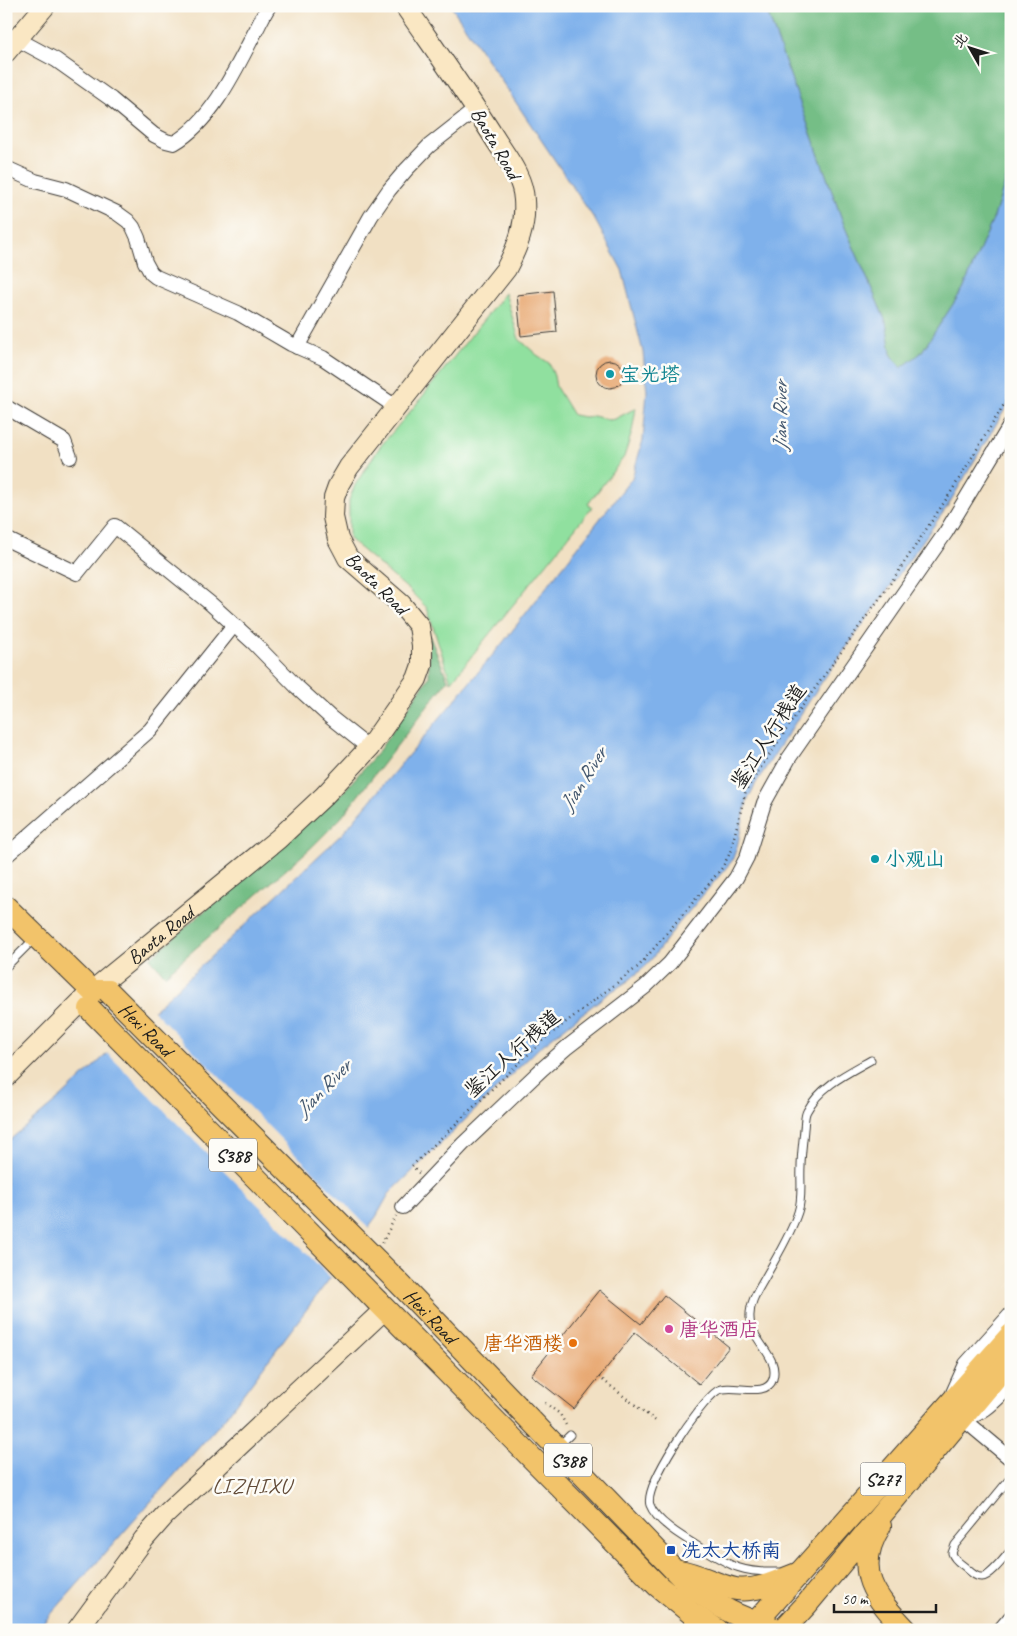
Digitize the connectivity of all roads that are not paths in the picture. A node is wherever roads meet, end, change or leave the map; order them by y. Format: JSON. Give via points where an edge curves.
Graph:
{"nodes":[{"id":1,"x":45,"y":6,"type":"edge"},
{"id":2,"x":269,"y":6,"type":"edge"},
{"id":3,"x":405,"y":6,"type":"edge"},
{"id":4,"x":10,"y":42,"type":"edge"},
{"id":5,"x":476,"y":109,"type":"junction"},
{"id":6,"x":6,"y":168,"type":"edge"},
{"id":7,"x":297,"y":347,"type":"junction"},
{"id":8,"x":6,"y":406,"type":"edge"},
{"id":9,"x":396,"y":407,"type":"junction"},
{"id":10,"x":1011,"y":424,"type":"edge"},
{"id":11,"x":70,"y":457,"type":"dead end"},
{"id":12,"x":6,"y":539,"type":"edge"},
{"id":13,"x":234,"y":625,"type":"junction"},
{"id":14,"x":369,"y":748,"type":"junction"},
{"id":15,"x":6,"y":856,"type":"edge"},
{"id":16,"x":6,"y":907,"type":"edge"},
{"id":17,"x":36,"y":937,"type":"junction"},
{"id":18,"x":6,"y":967,"type":"edge"},
{"id":19,"x":96,"y":997,"type":"junction"},
{"id":20,"x":871,"y":1060,"type":"dead end"},
{"id":21,"x":6,"y":1078,"type":"edge"},
{"id":22,"x":403,"y":1207,"type":"dead end"},
{"id":23,"x":381,"y":1305,"type":"junction"},
{"id":24,"x":1011,"y":1314,"type":"edge"},
{"id":25,"x":1011,"y":1335,"type":"edge"},
{"id":26,"x":1011,"y":1359,"type":"edge"},
{"id":27,"x":1011,"y":1385,"type":"edge"},
{"id":28,"x":955,"y":1412,"type":"junction"},
{"id":29,"x":563,"y":1442,"type":"junction"},
{"id":30,"x":1011,"y":1459,"type":"edge"},
{"id":31,"x":540,"y":1465,"type":"junction"},
{"id":32,"x":577,"y":1470,"type":"junction"},
{"id":33,"x":1011,"y":1477,"type":"edge"},
{"id":34,"x":560,"y":1487,"type":"junction"},
{"id":35,"x":898,"y":1494,"type":"junction"},
{"id":36,"x":1011,"y":1550,"type":"edge"},
{"id":37,"x":673,"y":1570,"type":"junction"},
{"id":38,"x":798,"y":1574,"type":"junction"},
{"id":39,"x":658,"y":1586,"type":"junction"},
{"id":40,"x":1011,"y":1617,"type":"edge"},
{"id":41,"x":752,"y":1626,"type":"edge"},
{"id":42,"x":77,"y":1630,"type":"edge"},
{"id":43,"x":685,"y":1630,"type":"edge"},
{"id":44,"x":717,"y":1630,"type":"edge"},
{"id":45,"x":780,"y":1630,"type":"edge"},
{"id":46,"x":783,"y":1630,"type":"edge"},
{"id":47,"x":906,"y":1630,"type":"edge"},
{"id":48,"x":1000,"y":1630,"type":"edge"}],
"edges":[{"from":1,"to":4,"type":"street"},
{"from":2,"to":4,"type":"street","via":[[205,117],[174,144],[154,135],[76,74]]},
{"from":3,"to":5,"type":"street","name":"Baota Road"},
{"from":5,"to":7,"type":"street","via":[[429,146],[389,190]]},
{"from":5,"to":9,"type":"street","name":"Baota Road","via":[[518,176],[524,198],[518,247],[501,276]]},
{"from":6,"to":7,"type":"street","via":[[66,189],[116,213],[133,227],[145,262],[156,277],[238,313]]},
{"from":7,"to":9,"type":"street","via":[[323,358]]},
{"from":8,"to":11,"type":"street","via":[[64,441]]},
{"from":9,"to":14,"type":"street","name":"Baota Road","via":[[349,467],[334,498],[333,517],[338,539],[348,558],[401,604],[419,626],[422,645],[422,665],[417,679]]},
{"from":10,"to":22,"type":"street","via":[[946,532],[789,758],[764,803],[747,857],[736,878],[670,963],[645,987],[548,1064],[463,1144]]},
{"from":12,"to":13,"type":"street","via":[[77,573],[115,526]]},
{"from":13,"to":14,"type":"street","via":[[303,692]]},
{"from":13,"to":15,"type":"street","via":[[150,730]]},
{"from":14,"to":19,"type":"street","name":"Baota Road","via":[[278,840]]},
{"from":16,"to":17,"type":"main road","name":"Hexi Road","number":"S388"},
{"from":17,"to":18,"type":"lane"},
{"from":17,"to":19,"type":"main road","name":"Hexi Road","number":"S388"},
{"from":19,"to":21,"type":"street","name":"Baota Road"},
{"from":19,"to":23,"type":"main road","name":"Hexi Road","number":"S388","bridge":true},
{"from":19,"to":29,"type":"main road","name":"Hexi Road","number":"S388","bridge":true},
{"from":20,"to":38,"type":"lane","via":[[820,1092],[806,1113],[798,1211],[752,1302],[750,1317],[755,1335],[770,1357],[774,1375],[772,1383],[751,1390],[727,1388],[717,1391],[667,1456],[650,1493],[650,1505],[658,1518],[719,1559],[740,1569]]},
{"from":23,"to":31,"type":"main road","name":"Hexi Road","number":"S388"},
{"from":23,"to":42,"type":"street","via":[[165,1515]]},
{"from":24,"to":28,"type":"street","via":[[966,1364],[956,1382]]},
{"from":25,"to":28,"type":"main road","number":"S277"},
{"from":26,"to":28,"type":"main road","number":"S277"},
{"from":27,"to":28,"type":"street","via":[[974,1416]]},
{"from":28,"to":30,"type":"street"},
{"from":28,"to":35,"type":"main road","number":"S277"},
{"from":28,"to":38,"type":"main road","number":"S277"},
{"from":29,"to":31,"type":"lane"},
{"from":29,"to":32,"type":"main road","name":"Hexi Road","number":"S388"},
{"from":31,"to":34,"type":"main road","name":"Hexi Road","number":"S388"},
{"from":32,"to":34,"type":"main road"},
{"from":32,"to":37,"type":"main road","name":"Hexi Road","number":"S388"},
{"from":33,"to":36,"type":"lane","via":[[955,1544],[952,1554],[982,1578]]},
{"from":34,"to":39,"type":"main road","name":"Hexi Road","number":"S388"},
{"from":35,"to":46,"type":"main road","number":"S277"},
{"from":35,"to":47,"type":"main road","via":[[875,1534],[867,1566],[873,1589],[884,1607]]},
{"from":37,"to":38,"type":"main road","via":[[692,1573],[736,1589],[754,1588]]},
{"from":37,"to":41,"type":"main road","name":"Hexi Road","number":"S388","via":[[718,1606]]},
{"from":38,"to":41,"type":"main road","number":"S277"},
{"from":39,"to":43,"type":"main road"},
{"from":39,"to":44,"type":"main road","name":"Hexi Road","number":"S388"},
{"from":40,"to":48,"type":"street"},
{"from":41,"to":45,"type":"main road","name":"Hexi Road","number":"S388"}]}
